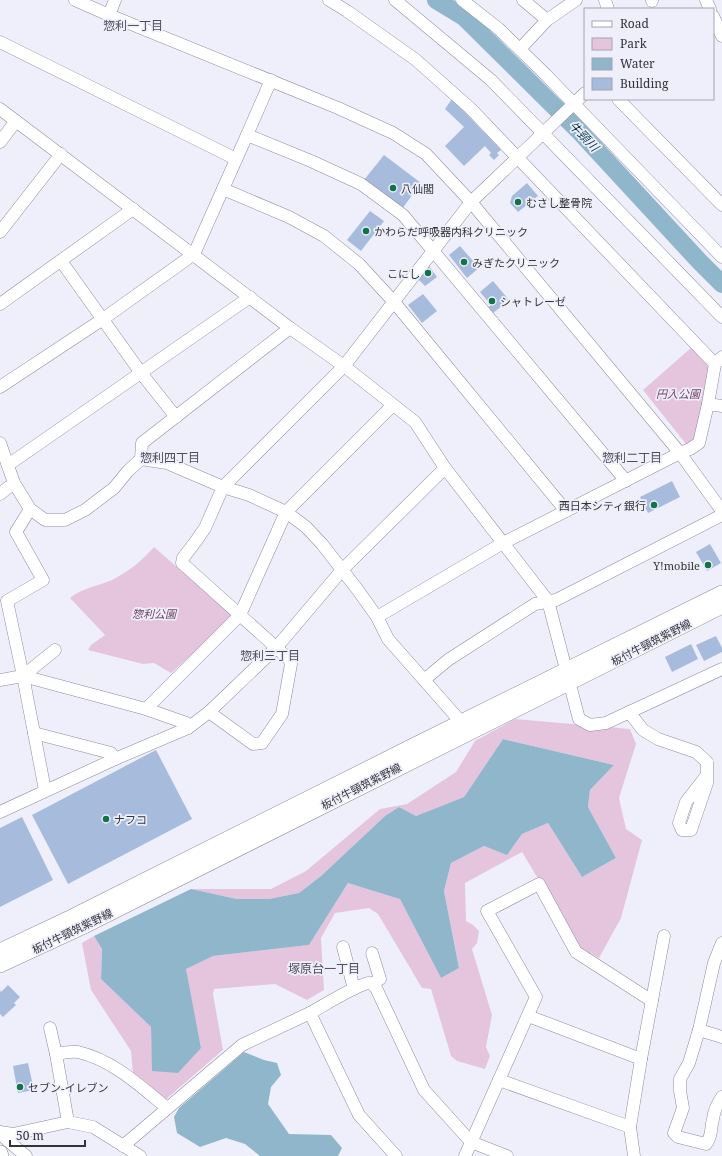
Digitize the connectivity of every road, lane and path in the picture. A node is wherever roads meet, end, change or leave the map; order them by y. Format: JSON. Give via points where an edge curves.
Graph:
{"nodes":[{"id":1,"x":75,"y":0,"type":"edge"},
{"id":2,"x":115,"y":0,"type":"edge"},
{"id":3,"x":329,"y":0,"type":"edge"},
{"id":4,"x":395,"y":0,"type":"edge"},
{"id":5,"x":462,"y":0,"type":"edge"},
{"id":6,"x":523,"y":0,"type":"edge"},
{"id":7,"x":576,"y":0,"type":"edge"},
{"id":8,"x":110,"y":15,"type":"junction"},
{"id":9,"x":714,"y":19,"type":"edge"},
{"id":10,"x":547,"y":20,"type":"junction"},
{"id":11,"x":719,"y":32,"type":"edge"},
{"id":12,"x":0,"y":42,"type":"edge"},
{"id":13,"x":520,"y":49,"type":"junction"},
{"id":14,"x":270,"y":80,"type":"junction"},
{"id":15,"x":579,"y":99,"type":"edge"},
{"id":16,"x":619,"y":100,"type":"edge"},
{"id":17,"x":0,"y":109,"type":"edge"},
{"id":18,"x":16,"y":121,"type":"junction"},
{"id":19,"x":543,"y":133,"type":"junction"},
{"id":20,"x":247,"y":136,"type":"junction"},
{"id":21,"x":0,"y":142,"type":"edge"},
{"id":22,"x":61,"y":154,"type":"junction"},
{"id":23,"x":517,"y":158,"type":"junction"},
{"id":24,"x":236,"y":159,"type":"junction"},
{"id":25,"x":223,"y":189,"type":"junction"},
{"id":26,"x":471,"y":202,"type":"junction"},
{"id":27,"x":722,"y":206,"type":"edge"},
{"id":28,"x":134,"y":209,"type":"junction"},
{"id":29,"x":0,"y":232,"type":"edge"},
{"id":30,"x":434,"y":250,"type":"junction"},
{"id":31,"x":194,"y":254,"type":"junction"},
{"id":32,"x":722,"y":257,"type":"edge"},
{"id":33,"x":61,"y":261,"type":"junction"},
{"id":34,"x":250,"y":297,"type":"junction"},
{"id":35,"x":394,"y":302,"type":"junction"},
{"id":36,"x":0,"y":304,"type":"edge"},
{"id":37,"x":722,"y":317,"type":"edge"},
{"id":38,"x":103,"y":319,"type":"junction"},
{"id":39,"x":290,"y":328,"type":"junction"},
{"id":40,"x":718,"y":360,"type":"edge"},
{"id":41,"x":344,"y":366,"type":"junction"},
{"id":42,"x":140,"y":373,"type":"junction"},
{"id":43,"x":0,"y":387,"type":"edge"},
{"id":44,"x":708,"y":404,"type":"junction"},
{"id":45,"x":394,"y":405,"type":"junction"},
{"id":46,"x":722,"y":406,"type":"edge"},
{"id":47,"x":176,"y":417,"type":"junction"},
{"id":48,"x":0,"y":442,"type":"edge"},
{"id":49,"x":680,"y":453,"type":"junction"},
{"id":50,"x":141,"y":459,"type":"junction"},
{"id":51,"x":8,"y":465,"type":"junction"},
{"id":52,"x":445,"y":468,"type":"junction"},
{"id":53,"x":626,"y":480,"type":"junction"},
{"id":54,"x":14,"y":483,"type":"junction"},
{"id":55,"x":223,"y":487,"type":"junction"},
{"id":56,"x":0,"y":494,"type":"edge"},
{"id":57,"x":30,"y":509,"type":"junction"},
{"id":58,"x":566,"y":511,"type":"junction"},
{"id":59,"x":722,"y":511,"type":"edge"},
{"id":60,"x":286,"y":512,"type":"junction"},
{"id":61,"x":722,"y":515,"type":"edge"},
{"id":62,"x":502,"y":543,"type":"junction"},
{"id":63,"x":342,"y":570,"type":"junction"},
{"id":64,"x":722,"y":593,"type":"edge"},
{"id":65,"x":548,"y":601,"type":"junction"},
{"id":66,"x":722,"y":606,"type":"edge"},
{"id":67,"x":240,"y":615,"type":"junction"},
{"id":68,"x":377,"y":617,"type":"junction"},
{"id":69,"x":276,"y":648,"type":"junction"},
{"id":70,"x":56,"y":650,"type":"dead end"},
{"id":71,"x":722,"y":669,"type":"edge"},
{"id":72,"x":23,"y":676,"type":"junction"},
{"id":73,"x":568,"y":676,"type":"junction"},
{"id":74,"x":0,"y":680,"type":"edge"},
{"id":75,"x":424,"y":680,"type":"junction"},
{"id":76,"x":146,"y":709,"type":"junction"},
{"id":77,"x":209,"y":712,"type":"junction"},
{"id":78,"x":629,"y":712,"type":"junction"},
{"id":79,"x":461,"y":722,"type":"junction"},
{"id":80,"x":188,"y":728,"type":"junction"},
{"id":81,"x":34,"y":732,"type":"junction"},
{"id":82,"x":115,"y":759,"type":"junction"},
{"id":83,"x":707,"y":775,"type":"dead end"},
{"id":84,"x":45,"y":790,"type":"junction"},
{"id":85,"x":0,"y":811,"type":"edge"},
{"id":86,"x":664,"y":936,"type":"dead end"},
{"id":87,"x":722,"y":943,"type":"edge"},
{"id":88,"x":343,"y":947,"type":"dead end"},
{"id":89,"x":0,"y":951,"type":"edge"},
{"id":90,"x":372,"y":953,"type":"dead end"},
{"id":91,"x":0,"y":965,"type":"edge"},
{"id":92,"x":372,"y":984,"type":"junction"},
{"id":93,"x":354,"y":989,"type":"junction"},
{"id":94,"x":652,"y":1001,"type":"junction"},
{"id":95,"x":310,"y":1013,"type":"junction"},
{"id":96,"x":528,"y":1016,"type":"junction"},
{"id":97,"x":50,"y":1028,"type":"dead end"},
{"id":98,"x":699,"y":1030,"type":"junction"},
{"id":99,"x":722,"y":1036,"type":"edge"},
{"id":100,"x":56,"y":1054,"type":"junction"},
{"id":101,"x":641,"y":1058,"type":"junction"},
{"id":102,"x":499,"y":1080,"type":"junction"},
{"id":103,"x":722,"y":1098,"type":"edge"},
{"id":104,"x":167,"y":1108,"type":"junction"},
{"id":105,"x":68,"y":1122,"type":"junction"},
{"id":106,"x":630,"y":1127,"type":"junction"},
{"id":107,"x":0,"y":1133,"type":"edge"},
{"id":108,"x":471,"y":1142,"type":"junction"},
{"id":109,"x":123,"y":1146,"type":"junction"},
{"id":110,"x":26,"y":1156,"type":"edge"},
{"id":111,"x":140,"y":1156,"type":"edge"},
{"id":112,"x":396,"y":1156,"type":"edge"},
{"id":113,"x":465,"y":1156,"type":"edge"},
{"id":114,"x":507,"y":1156,"type":"edge"},
{"id":115,"x":634,"y":1156,"type":"edge"}],
"edges":[{"from":1,"to":8,"type":"street"},
{"from":2,"to":8,"type":"street"},
{"from":3,"to":23,"type":"street","via":[[416,60],[471,109]]},
{"from":4,"to":19,"type":"street","via":[[491,80]]},
{"from":5,"to":13,"type":"street"},
{"from":6,"to":10,"type":"street"},
{"from":7,"to":10,"type":"street"},
{"from":8,"to":14,"type":"street"},
{"from":9,"to":11,"type":"street"},
{"from":10,"to":13,"type":"street"},
{"from":12,"to":24,"type":"street"},
{"from":13,"to":15,"type":"street"},
{"from":14,"to":20,"type":"street"},
{"from":14,"to":26,"type":"street","via":[[393,133],[426,154]]},
{"from":15,"to":19,"type":"street"},
{"from":15,"to":32,"type":"street"},
{"from":16,"to":27,"type":"street"},
{"from":17,"to":18,"type":"street"},
{"from":18,"to":21,"type":"street"},
{"from":18,"to":22,"type":"street"},
{"from":19,"to":23,"type":"street"},
{"from":19,"to":37,"type":"street"},
{"from":20,"to":24,"type":"street"},
{"from":20,"to":30,"type":"street","via":[[311,161],[360,184],[403,215]]},
{"from":22,"to":28,"type":"street"},
{"from":22,"to":29,"type":"street"},
{"from":23,"to":26,"type":"street"},
{"from":23,"to":40,"type":"street"},
{"from":24,"to":25,"type":"street"},
{"from":25,"to":31,"type":"street"},
{"from":25,"to":35,"type":"street","via":[[289,217],[324,236],[359,264]]},
{"from":26,"to":30,"type":"street"},
{"from":26,"to":49,"type":"street"},
{"from":28,"to":31,"type":"street"},
{"from":28,"to":33,"type":"street"},
{"from":30,"to":35,"type":"street"},
{"from":30,"to":53,"type":"street"},
{"from":31,"to":34,"type":"street"},
{"from":31,"to":38,"type":"street"},
{"from":33,"to":36,"type":"street"},
{"from":33,"to":38,"type":"street"},
{"from":34,"to":39,"type":"street"},
{"from":34,"to":42,"type":"street"},
{"from":35,"to":41,"type":"street"},
{"from":35,"to":58,"type":"street"},
{"from":38,"to":42,"type":"street"},
{"from":38,"to":43,"type":"street"},
{"from":39,"to":41,"type":"street"},
{"from":39,"to":47,"type":"street"},
{"from":40,"to":44,"type":"street"},
{"from":41,"to":45,"type":"street"},
{"from":41,"to":55,"type":"street"},
{"from":42,"to":47,"type":"street"},
{"from":42,"to":51,"type":"street"},
{"from":44,"to":46,"type":"street"},
{"from":44,"to":49,"type":"street","via":[[699,443]]},
{"from":45,"to":52,"type":"street","via":[[415,422]]},
{"from":45,"to":60,"type":"street"},
{"from":47,"to":50,"type":"street","via":[[142,443]]},
{"from":48,"to":51,"type":"street"},
{"from":49,"to":53,"type":"street"},
{"from":49,"to":59,"type":"street"},
{"from":50,"to":55,"type":"street","via":[[167,463]]},
{"from":50,"to":57,"type":"street","via":[[114,488],[84,510],[65,520],[45,520]]},
{"from":51,"to":54,"type":"street"},
{"from":52,"to":62,"type":"street"},
{"from":52,"to":63,"type":"street"},
{"from":53,"to":58,"type":"street"},
{"from":54,"to":56,"type":"street"},
{"from":54,"to":57,"type":"street"},
{"from":55,"to":60,"type":"street","via":[[250,495]]},
{"from":55,"to":67,"type":"street","via":[[205,528],[182,563]]},
{"from":57,"to":72,"type":"street","via":[[16,532],[43,580],[7,601]]},
{"from":58,"to":62,"type":"street"},
{"from":60,"to":63,"type":"street","via":[[306,527]]},
{"from":60,"to":67,"type":"street"},
{"from":61,"to":65,"type":"street","via":[[556,600]]},
{"from":62,"to":65,"type":"street"},
{"from":62,"to":68,"type":"street"},
{"from":63,"to":68,"type":"street"},
{"from":63,"to":69,"type":"street"},
{"from":64,"to":73,"type":"main road","name":"板付牛頸筑紫野線"},
{"from":65,"to":73,"type":"street"},
{"from":65,"to":75,"type":"street","via":[[535,604],[448,660]]},
{"from":66,"to":73,"type":"main road","name":"板付牛頸筑紫野線"},
{"from":67,"to":69,"type":"street"},
{"from":67,"to":76,"type":"street"},
{"from":68,"to":75,"type":"street","via":[[388,639]]},
{"from":69,"to":77,"type":"street"},
{"from":69,"to":77,"type":"street","via":[[291,664],[282,714],[262,743],[253,744]]},
{"from":70,"to":72,"type":"street"},
{"from":71,"to":78,"type":"street"},
{"from":72,"to":74,"type":"street"},
{"from":72,"to":76,"type":"street"},
{"from":72,"to":81,"type":"street"},
{"from":73,"to":78,"type":"street","via":[[579,719],[590,725],[606,723]]},
{"from":73,"to":79,"type":"main road","name":"板付牛頸筑紫野線"},
{"from":73,"to":91,"type":"main road","name":"板付牛頸筑紫野線","via":[[88,924]]},
{"from":75,"to":79,"type":"street"},
{"from":76,"to":80,"type":"street","via":[[186,723]]},
{"from":77,"to":80,"type":"street"},
{"from":78,"to":83,"type":"street","via":[[643,730],[658,739],[696,752],[706,762]]},
{"from":79,"to":89,"type":"main road","name":"板付牛頸筑紫野線"},
{"from":80,"to":82,"type":"street"},
{"from":81,"to":82,"type":"street","via":[[111,753]]},
{"from":81,"to":84,"type":"street"},
{"from":82,"to":84,"type":"street"},
{"from":84,"to":85,"type":"street"},
{"from":86,"to":94,"type":"street"},
{"from":87,"to":98,"type":"street","via":[[714,963]]},
{"from":88,"to":93,"type":"street"},
{"from":90,"to":92,"type":"street","via":[[380,979]]},
{"from":92,"to":93,"type":"street","via":[[368,983]]},
{"from":92,"to":108,"type":"street","via":[[424,1090]]},
{"from":93,"to":95,"type":"street"},
{"from":94,"to":96,"type":"street","via":[[576,952],[539,884],[487,911],[536,997]]},
{"from":94,"to":101,"type":"street"},
{"from":95,"to":104,"type":"street","via":[[242,1045]]},
{"from":95,"to":112,"type":"street","via":[[359,1115]]},
{"from":96,"to":101,"type":"street"},
{"from":96,"to":102,"type":"street"},
{"from":97,"to":100,"type":"street"},
{"from":98,"to":99,"type":"street"},
{"from":98,"to":103,"type":"street","via":[[689,1062],[680,1079],[683,1108],[674,1133],[678,1137],[706,1144],[710,1138],[712,1119]]},
{"from":100,"to":104,"type":"street","via":[[76,1052],[101,1060],[131,1078]]},
{"from":100,"to":105,"type":"street"},
{"from":101,"to":106,"type":"street"},
{"from":102,"to":106,"type":"street"},
{"from":102,"to":108,"type":"street"},
{"from":104,"to":109,"type":"street"},
{"from":105,"to":107,"type":"street","via":[[13,1134]]},
{"from":105,"to":109,"type":"street","via":[[93,1127]]},
{"from":106,"to":115,"type":"street"},
{"from":107,"to":110,"type":"street"},
{"from":108,"to":113,"type":"street"},
{"from":108,"to":114,"type":"street"},
{"from":109,"to":111,"type":"street"}]}
